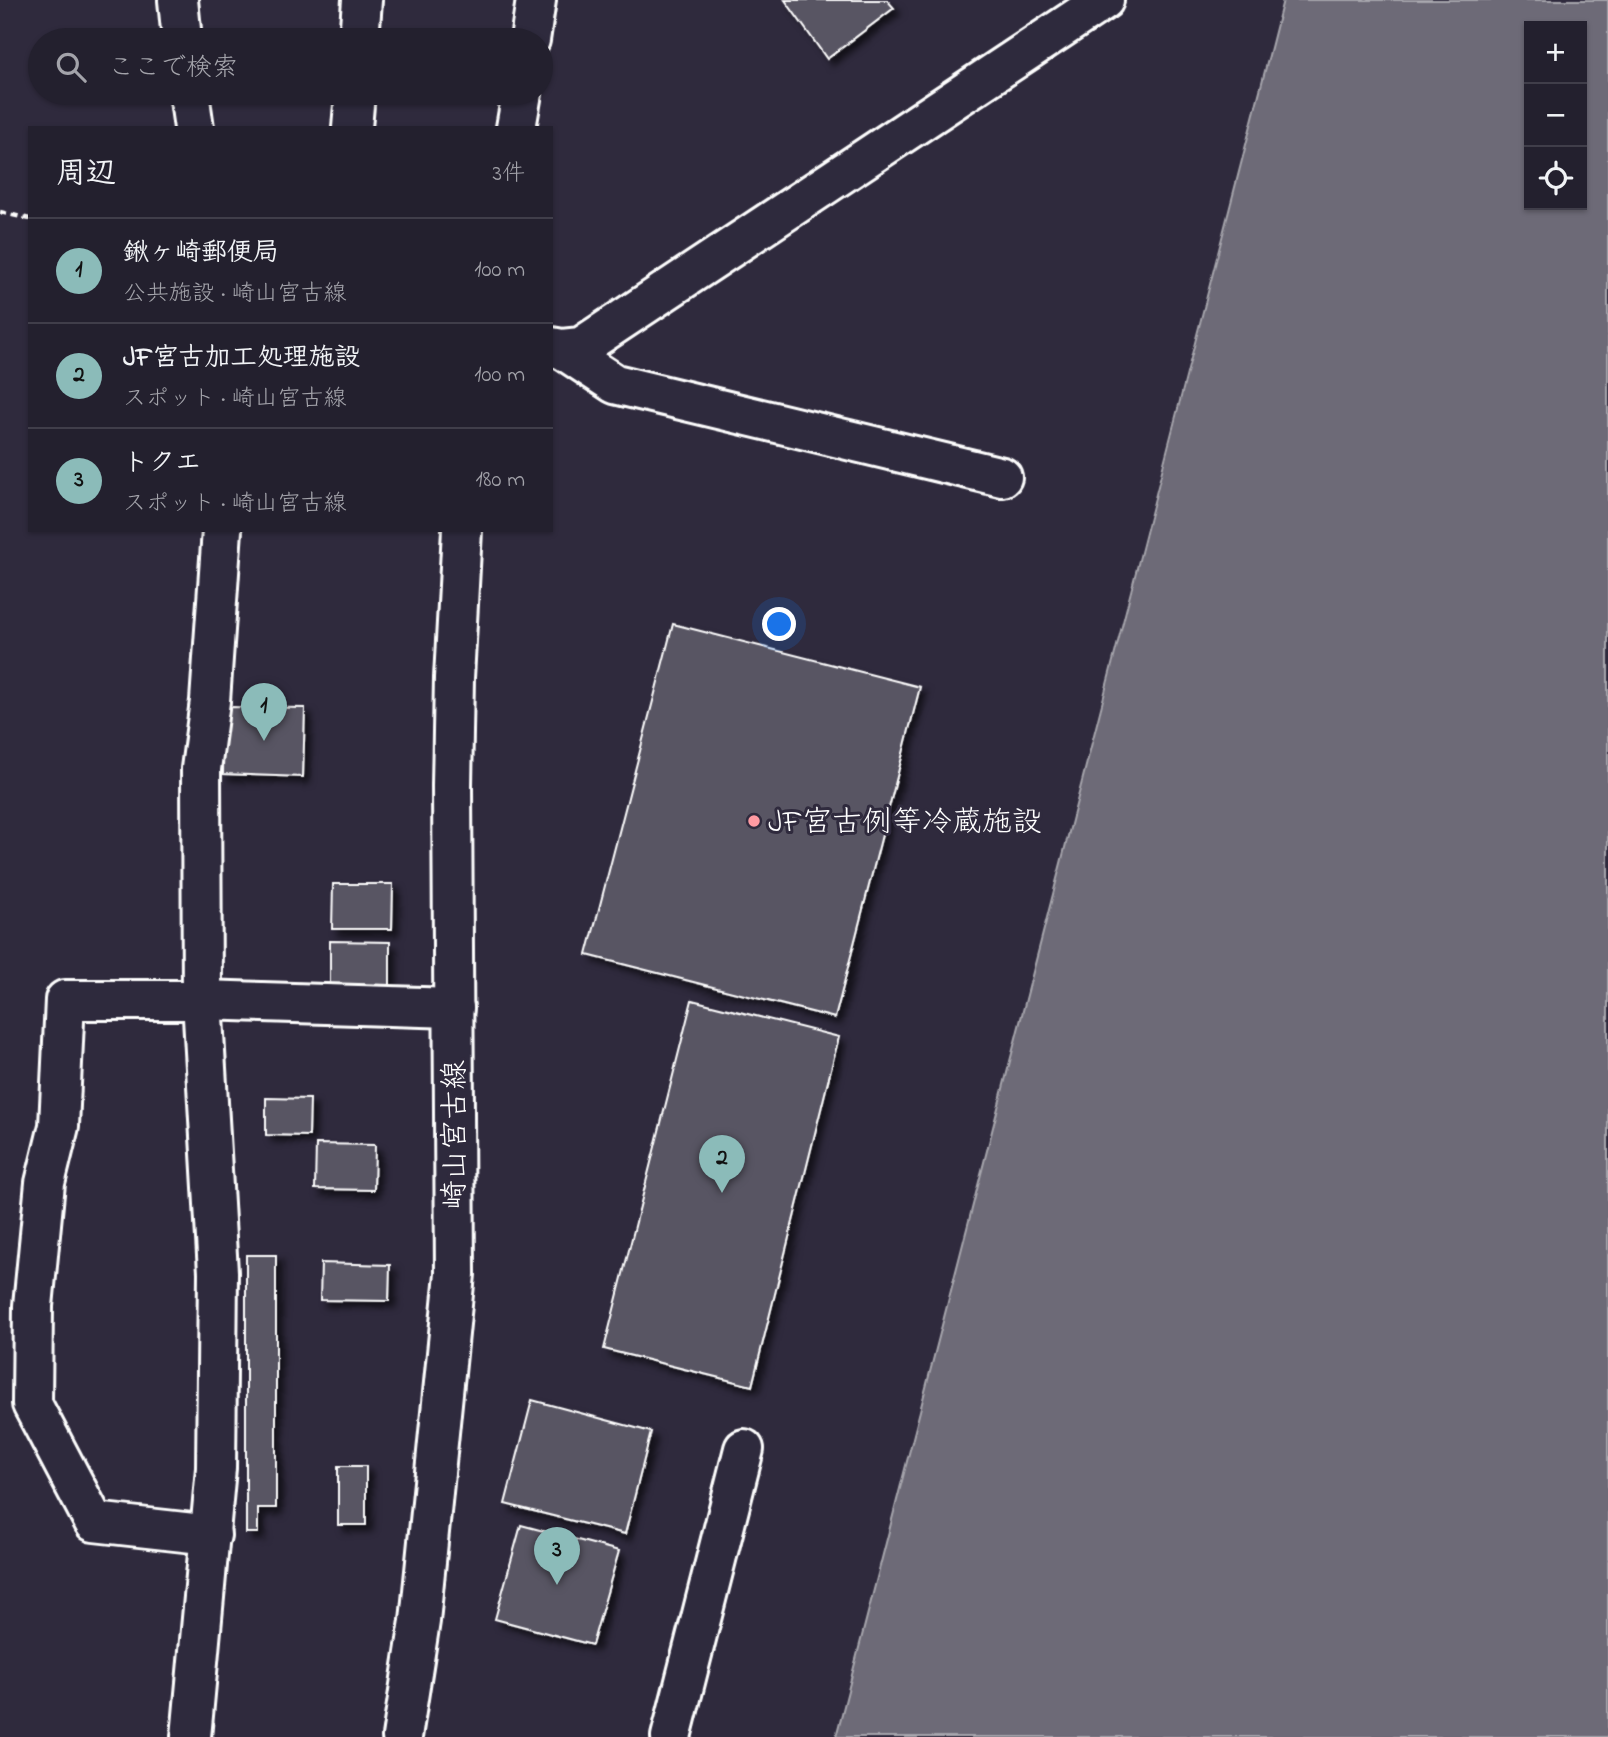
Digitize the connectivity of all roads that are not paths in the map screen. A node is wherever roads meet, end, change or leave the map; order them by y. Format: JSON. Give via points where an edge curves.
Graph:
{"nodes":[{"id":1,"x":178,"y":0,"type":"edge"},
{"id":2,"x":362,"y":0,"type":"edge"},
{"id":3,"x":536,"y":0,"type":"edge"},
{"id":4,"x":1104,"y":0,"type":"edge"},
{"id":5,"x":181,"y":28,"type":"edge"},
{"id":6,"x":360,"y":28,"type":"edge"},
{"id":7,"x":532,"y":28,"type":"edge"},
{"id":8,"x":191,"y":105,"type":"edge"},
{"id":9,"x":354,"y":105,"type":"edge"},
{"id":10,"x":520,"y":105,"type":"edge"},
{"id":11,"x":194,"y":126,"type":"edge"},
{"id":12,"x":352,"y":126,"type":"edge"},
{"id":13,"x":516,"y":126,"type":"edge"},
{"id":14,"x":556,"y":348,"type":"edge"},
{"id":15,"x":1002,"y":477,"type":"dead end"},
{"id":16,"x":222,"y":532,"type":"edge"},
{"id":17,"x":462,"y":532,"type":"edge"},
{"id":18,"x":202,"y":1000,"type":"junction"},
{"id":19,"x":454,"y":1008,"type":"junction"},
{"id":20,"x":744,"y":1449,"type":"dead end"},
{"id":21,"x":211,"y":1535,"type":"junction"},
{"id":22,"x":191,"y":1737,"type":"edge"},
{"id":23,"x":402,"y":1737,"type":"edge"},
{"id":24,"x":671,"y":1737,"type":"edge"}],
"edges":[{"from":1,"to":5,"type":"street"},
{"from":2,"to":6,"type":"street"},
{"from":3,"to":7,"type":"street"},
{"from":4,"to":14,"type":"street","via":[[582,347]]},
{"from":8,"to":11,"type":"street"},
{"from":9,"to":12,"type":"street"},
{"from":10,"to":13,"type":"street"},
{"from":14,"to":15,"type":"street","via":[[615,384]]},
{"from":16,"to":18,"type":"street","via":[[201,769]]},
{"from":17,"to":19,"type":"street","name":"崎山宮古線","via":[[454,705]]},
{"from":18,"to":19,"type":"street"},
{"from":18,"to":21,"type":"street","via":[[218,1272]]},
{"from":18,"to":21,"type":"street","via":[[65,1000],[59,1126],[45,1183],[33,1306],[32,1404],[94,1522]]},
{"from":19,"to":23,"type":"street","name":"崎山宮古線","via":[[455,1275],[420,1620]]},
{"from":20,"to":24,"type":"street"},
{"from":21,"to":22,"type":"street"}]}
